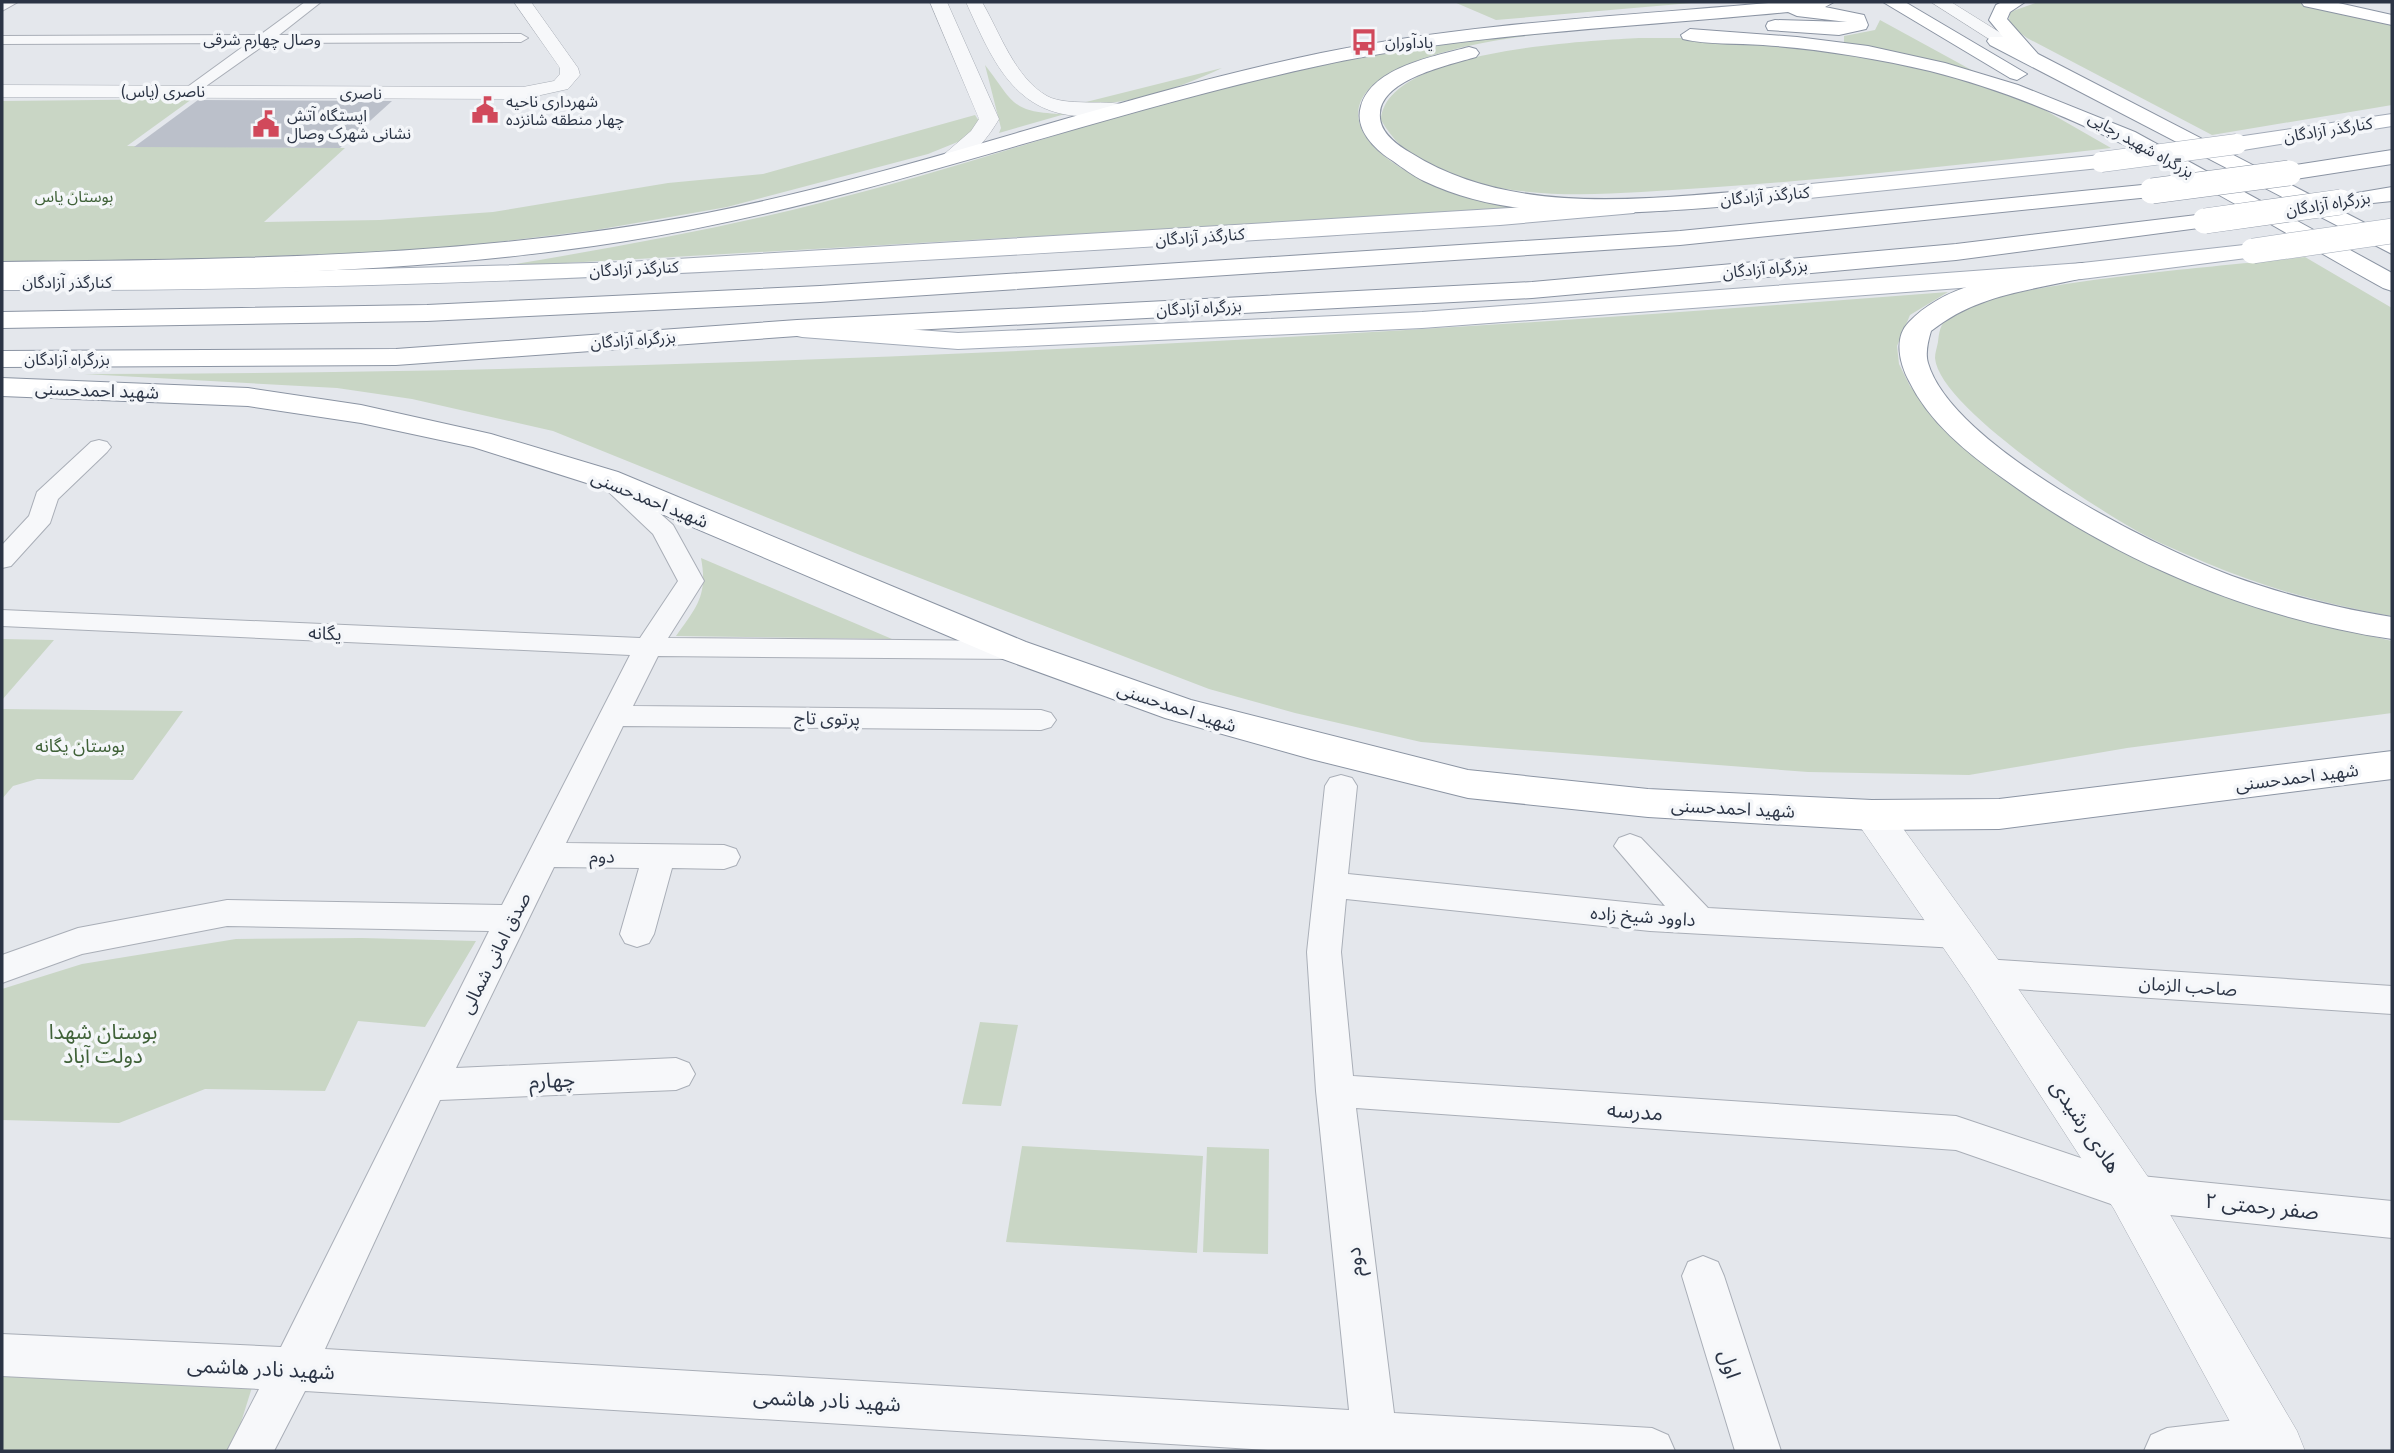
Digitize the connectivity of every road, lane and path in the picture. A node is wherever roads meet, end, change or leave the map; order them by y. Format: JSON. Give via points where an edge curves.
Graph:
{"nodes":[{"id":1,"x":11,"y":2,"type":"edge"},
{"id":2,"x":314,"y":2,"type":"edge"},
{"id":3,"x":522,"y":2,"type":"edge"},
{"id":4,"x":938,"y":2,"type":"edge"},
{"id":5,"x":974,"y":2,"type":"edge"},
{"id":6,"x":1825,"y":2,"type":"edge"},
{"id":7,"x":1892,"y":2,"type":"edge"},
{"id":8,"x":1920,"y":2,"type":"edge"},
{"id":9,"x":1939,"y":2,"type":"edge"},
{"id":10,"x":2016,"y":2,"type":"edge"},
{"id":11,"x":2310,"y":2,"type":"edge"},
{"id":12,"x":2371,"y":2,"type":"edge"},
{"id":13,"x":2392,"y":5,"type":"edge"},
{"id":14,"x":2,"y":6,"type":"edge"},
{"id":15,"x":1735,"y":11,"type":"junction"},
{"id":16,"x":2392,"y":20,"type":"edge"},
{"id":17,"x":516,"y":30,"type":"joint"},
{"id":18,"x":263,"y":39,"type":"junction"},
{"id":19,"x":2,"y":40,"type":"edge"},
{"id":20,"x":1492,"y":48,"type":"junction"},
{"id":21,"x":2041,"y":64,"type":"junction"},
{"id":22,"x":2,"y":91,"type":"edge"},
{"id":23,"x":192,"y":92,"type":"junction"},
{"id":24,"x":323,"y":92,"type":"junction"},
{"id":25,"x":1122,"y":109,"type":"junction"},
{"id":26,"x":2392,"y":120,"type":"edge"},
{"id":27,"x":2122,"y":135,"type":"junction"},
{"id":28,"x":953,"y":156,"type":"junction"},
{"id":29,"x":2392,"y":157,"type":"edge"},
{"id":30,"x":2392,"y":194,"type":"edge"},
{"id":31,"x":1782,"y":195,"type":"junction"},
{"id":32,"x":2392,"y":231,"type":"edge"},
{"id":33,"x":2392,"y":247,"type":"edge"},
{"id":34,"x":2,"y":270,"type":"edge"},
{"id":35,"x":2082,"y":271,"type":"junction"},
{"id":36,"x":223,"y":281,"type":"junction"},
{"id":37,"x":2,"y":282,"type":"edge"},
{"id":38,"x":2392,"y":283,"type":"edge"},
{"id":39,"x":642,"y":304,"type":"junction"},
{"id":40,"x":2,"y":320,"type":"edge"},
{"id":41,"x":797,"y":328,"type":"junction"},
{"id":42,"x":2,"y":359,"type":"edge"},
{"id":43,"x":2,"y":387,"type":"edge"},
{"id":44,"x":99,"y":447,"type":"dead end"},
{"id":45,"x":607,"y":479,"type":"junction"},
{"id":46,"x":2,"y":560,"type":"edge"},
{"id":47,"x":2,"y":618,"type":"edge"},
{"id":48,"x":2392,"y":628,"type":"edge"},
{"id":49,"x":648,"y":647,"type":"junction"},
{"id":50,"x":1013,"y":650,"type":"junction"},
{"id":51,"x":614,"y":716,"type":"junction"},
{"id":52,"x":1041,"y":720,"type":"dead end"},
{"id":53,"x":2392,"y":765,"type":"edge"},
{"id":54,"x":1341,"y":786,"type":"dead end"},
{"id":55,"x":1872,"y":815,"type":"junction"},
{"id":56,"x":1630,"y":846,"type":"dead end"},
{"id":57,"x":544,"y":855,"type":"junction"},
{"id":58,"x":659,"y":856,"type":"junction"},
{"id":59,"x":723,"y":858,"type":"dead end"},
{"id":60,"x":1330,"y":885,"type":"junction"},
{"id":61,"x":512,"y":918,"type":"junction"},
{"id":62,"x":1699,"y":920,"type":"junction"},
{"id":63,"x":637,"y":934,"type":"dead end"},
{"id":64,"x":1957,"y":934,"type":"junction"},
{"id":65,"x":2,"y":969,"type":"edge"},
{"id":66,"x":1984,"y":973,"type":"junction"},
{"id":67,"x":2392,"y":1000,"type":"edge"},
{"id":68,"x":676,"y":1074,"type":"dead end"},
{"id":69,"x":428,"y":1086,"type":"junction"},
{"id":70,"x":1335,"y":1091,"type":"junction"},
{"id":71,"x":2131,"y":1192,"type":"junction"},
{"id":72,"x":2392,"y":1220,"type":"edge"},
{"id":73,"x":1703,"y":1276,"type":"dead end"},
{"id":74,"x":2,"y":1355,"type":"edge"},
{"id":75,"x":293,"y":1369,"type":"junction"},
{"id":76,"x":1374,"y":1432,"type":"junction"},
{"id":77,"x":1329,"y":1440,"type":"edge"},
{"id":78,"x":2274,"y":1445,"type":"edge"},
{"id":79,"x":250,"y":1451,"type":"edge"},
{"id":80,"x":1652,"y":1451,"type":"edge"},
{"id":81,"x":1758,"y":1451,"type":"edge"},
{"id":82,"x":2167,"y":1451,"type":"edge"}],
"edges":[{"from":1,"to":14,"type":"street"},
{"from":2,"to":18,"type":"street"},
{"from":3,"to":24,"type":"street","name":"ناصری","via":[[569,68],[570,75],[561,85],[523,93]]},
{"from":4,"to":28,"type":"street","via":[[989,119],[979,135]]},
{"from":5,"to":25,"type":"street","via":[[1023,90],[1044,106],[1070,111]]},
{"from":6,"to":15,"type":"main road","name":"کنارگذر آزادگان"},
{"from":7,"to":27,"type":"main road","name":"بزرگراه شهید رجایی"},
{"from":8,"to":21,"type":"main road","name":"بزرگراه شهید رجایی"},
{"from":9,"to":21,"type":"street"},
{"from":10,"to":21,"type":"main road","via":[[2002,9],[1998,20]]},
{"from":11,"to":16,"type":"main road"},
{"from":12,"to":13,"type":"main road"},
{"from":15,"to":20,"type":"main road","via":[[1823,11],[1857,19],[1859,25],[1839,29],[1654,27],[1569,34]]},
{"from":15,"to":25,"type":"main road","name":"کنارگذر آزادگان","via":[[1506,30],[1401,44],[1212,84]]},
{"from":17,"to":18,"type":"street","name":"وصال چهارم شرقی"},
{"from":17,"to":24,"type":"street","name":"ناصری","via":[[542,68],[533,78]]},
{"from":18,"to":19,"type":"street","name":"وصال چهارم شرقی"},
{"from":18,"to":23,"type":"street"},
{"from":20,"to":27,"type":"main road","via":[[1672,35],[1833,46],[1975,77]]},
{"from":20,"to":31,"type":"main road","via":[[1394,80],[1369,109],[1374,132],[1421,172],[1472,192],[1514,201],[1604,203]]},
{"from":21,"to":33,"type":"main road","name":"بزرگراه شهید رجایی"},
{"from":22,"to":23,"type":"street","name":"ناصری (یاس)"},
{"from":23,"to":24,"type":"street","name":"ناصری (یاس)"},
{"from":25,"to":28,"type":"main road","name":"کنارگذر آزادگان"},
{"from":26,"to":31,"type":"main road","name":"کنارگذر آزادگان","bridge":true,"via":[[2101,162]]},
{"from":27,"to":38,"type":"main road","name":"بزرگراه شهید رجایی"},
{"from":28,"to":34,"type":"main road","name":"کنارگذر آزادگان","via":[[707,220],[507,248],[237,265]]},
{"from":29,"to":39,"type":"main road","name":"بزرگراه آزادگان","bridge":true,"via":[[2152,191],[1666,239]]},
{"from":30,"to":41,"type":"main road","name":"بزرگراه آزادگان","bridge":true,"via":[[1956,252],[1532,290]]},
{"from":31,"to":36,"type":"main road","name":"کنارگذر آزادگان","via":[[1500,218],[628,270]]},
{"from":32,"to":35,"type":"main road","name":"بزرگراه آزادگان","bridge":true},
{"from":35,"to":41,"type":"main road","via":[[1422,320],[958,341]]},
{"from":35,"to":48,"type":"main road","via":[[1979,291],[1957,299],[1918,328],[1914,365],[1941,407],[2011,469],[2149,553],[2280,603]]},
{"from":36,"to":37,"type":"main road","name":"کنارگذر آزادگان"},
{"from":36,"to":39,"type":"main road","via":[[251,293],[568,291]]},
{"from":39,"to":40,"type":"main road","name":"بزرگراه آزادگان"},
{"from":41,"to":42,"type":"main road","name":"بزرگراه آزادگان","via":[[396,357]]},
{"from":43,"to":45,"type":"main road","name":"شهید احمدحسنی","via":[[248,397],[349,412],[480,440]]},
{"from":44,"to":46,"type":"street","via":[[46,497],[41,517]]},
{"from":45,"to":49,"type":"street","name":"صدق امانی شمالی","via":[[664,530],[691,580]]},
{"from":45,"to":50,"type":"main road","name":"شهید احمدحسنی"},
{"from":47,"to":49,"type":"street","name":"یگانه"},
{"from":49,"to":50,"type":"street","name":"یگانه"},
{"from":49,"to":51,"type":"street","name":"صدق امانی شمالی"},
{"from":50,"to":55,"type":"main road","name":"شهید احمدحسنی","via":[[1210,719],[1468,784],[1648,803]]},
{"from":51,"to":52,"type":"street","name":"پرتوی تاج"},
{"from":51,"to":57,"type":"street","name":"صدق امانی شمالی"},
{"from":53,"to":55,"type":"main road","name":"شهید احمدحسنی","via":[[1999,814]]},
{"from":54,"to":60,"type":"street"},
{"from":55,"to":64,"type":"street","name":"هادی رشیدی"},
{"from":56,"to":62,"type":"street"},
{"from":57,"to":58,"type":"street","name":"دوم"},
{"from":57,"to":61,"type":"street","name":"صدق امانی شمالی"},
{"from":58,"to":59,"type":"street","name":"دوم"},
{"from":58,"to":63,"type":"street"},
{"from":60,"to":62,"type":"street","name":"داوود شیخ زاده"},
{"from":60,"to":70,"type":"street","via":[[1324,952]]},
{"from":61,"to":65,"type":"street","via":[[227,913],[78,941]]},
{"from":61,"to":69,"type":"street","name":"صدق امانی شمالی"},
{"from":62,"to":64,"type":"street","name":"داوود شیخ زاده"},
{"from":64,"to":66,"type":"street","name":"هادی رشیدی"},
{"from":66,"to":67,"type":"street","name":"صاحب الزمان"},
{"from":66,"to":71,"type":"street","name":"هادی رشیدی"},
{"from":68,"to":69,"type":"street","name":"چهارم"},
{"from":69,"to":75,"type":"street","name":"صدق امانی شمالی"},
{"from":70,"to":71,"type":"street","name":"مدرسه","via":[[1956,1133]]},
{"from":70,"to":76,"type":"street","name":"دوم"},
{"from":71,"to":72,"type":"street","name":"صفر رحمتی ۲"},
{"from":71,"to":78,"type":"street","name":"هادی رشیدی"},
{"from":73,"to":81,"type":"street","name":"اول"},
{"from":74,"to":75,"type":"street","name":"شهید نادر هاشمی"},
{"from":75,"to":77,"type":"street","name":"شهید نادر هاشمی"},
{"from":75,"to":79,"type":"street","name":"صدق امانی شمالی"},
{"from":76,"to":77,"type":"street","name":"شهید نادر هاشمی"},
{"from":76,"to":80,"type":"street","name":"شهید نادر هاشمی"},
{"from":78,"to":82,"type":"street"}]}
